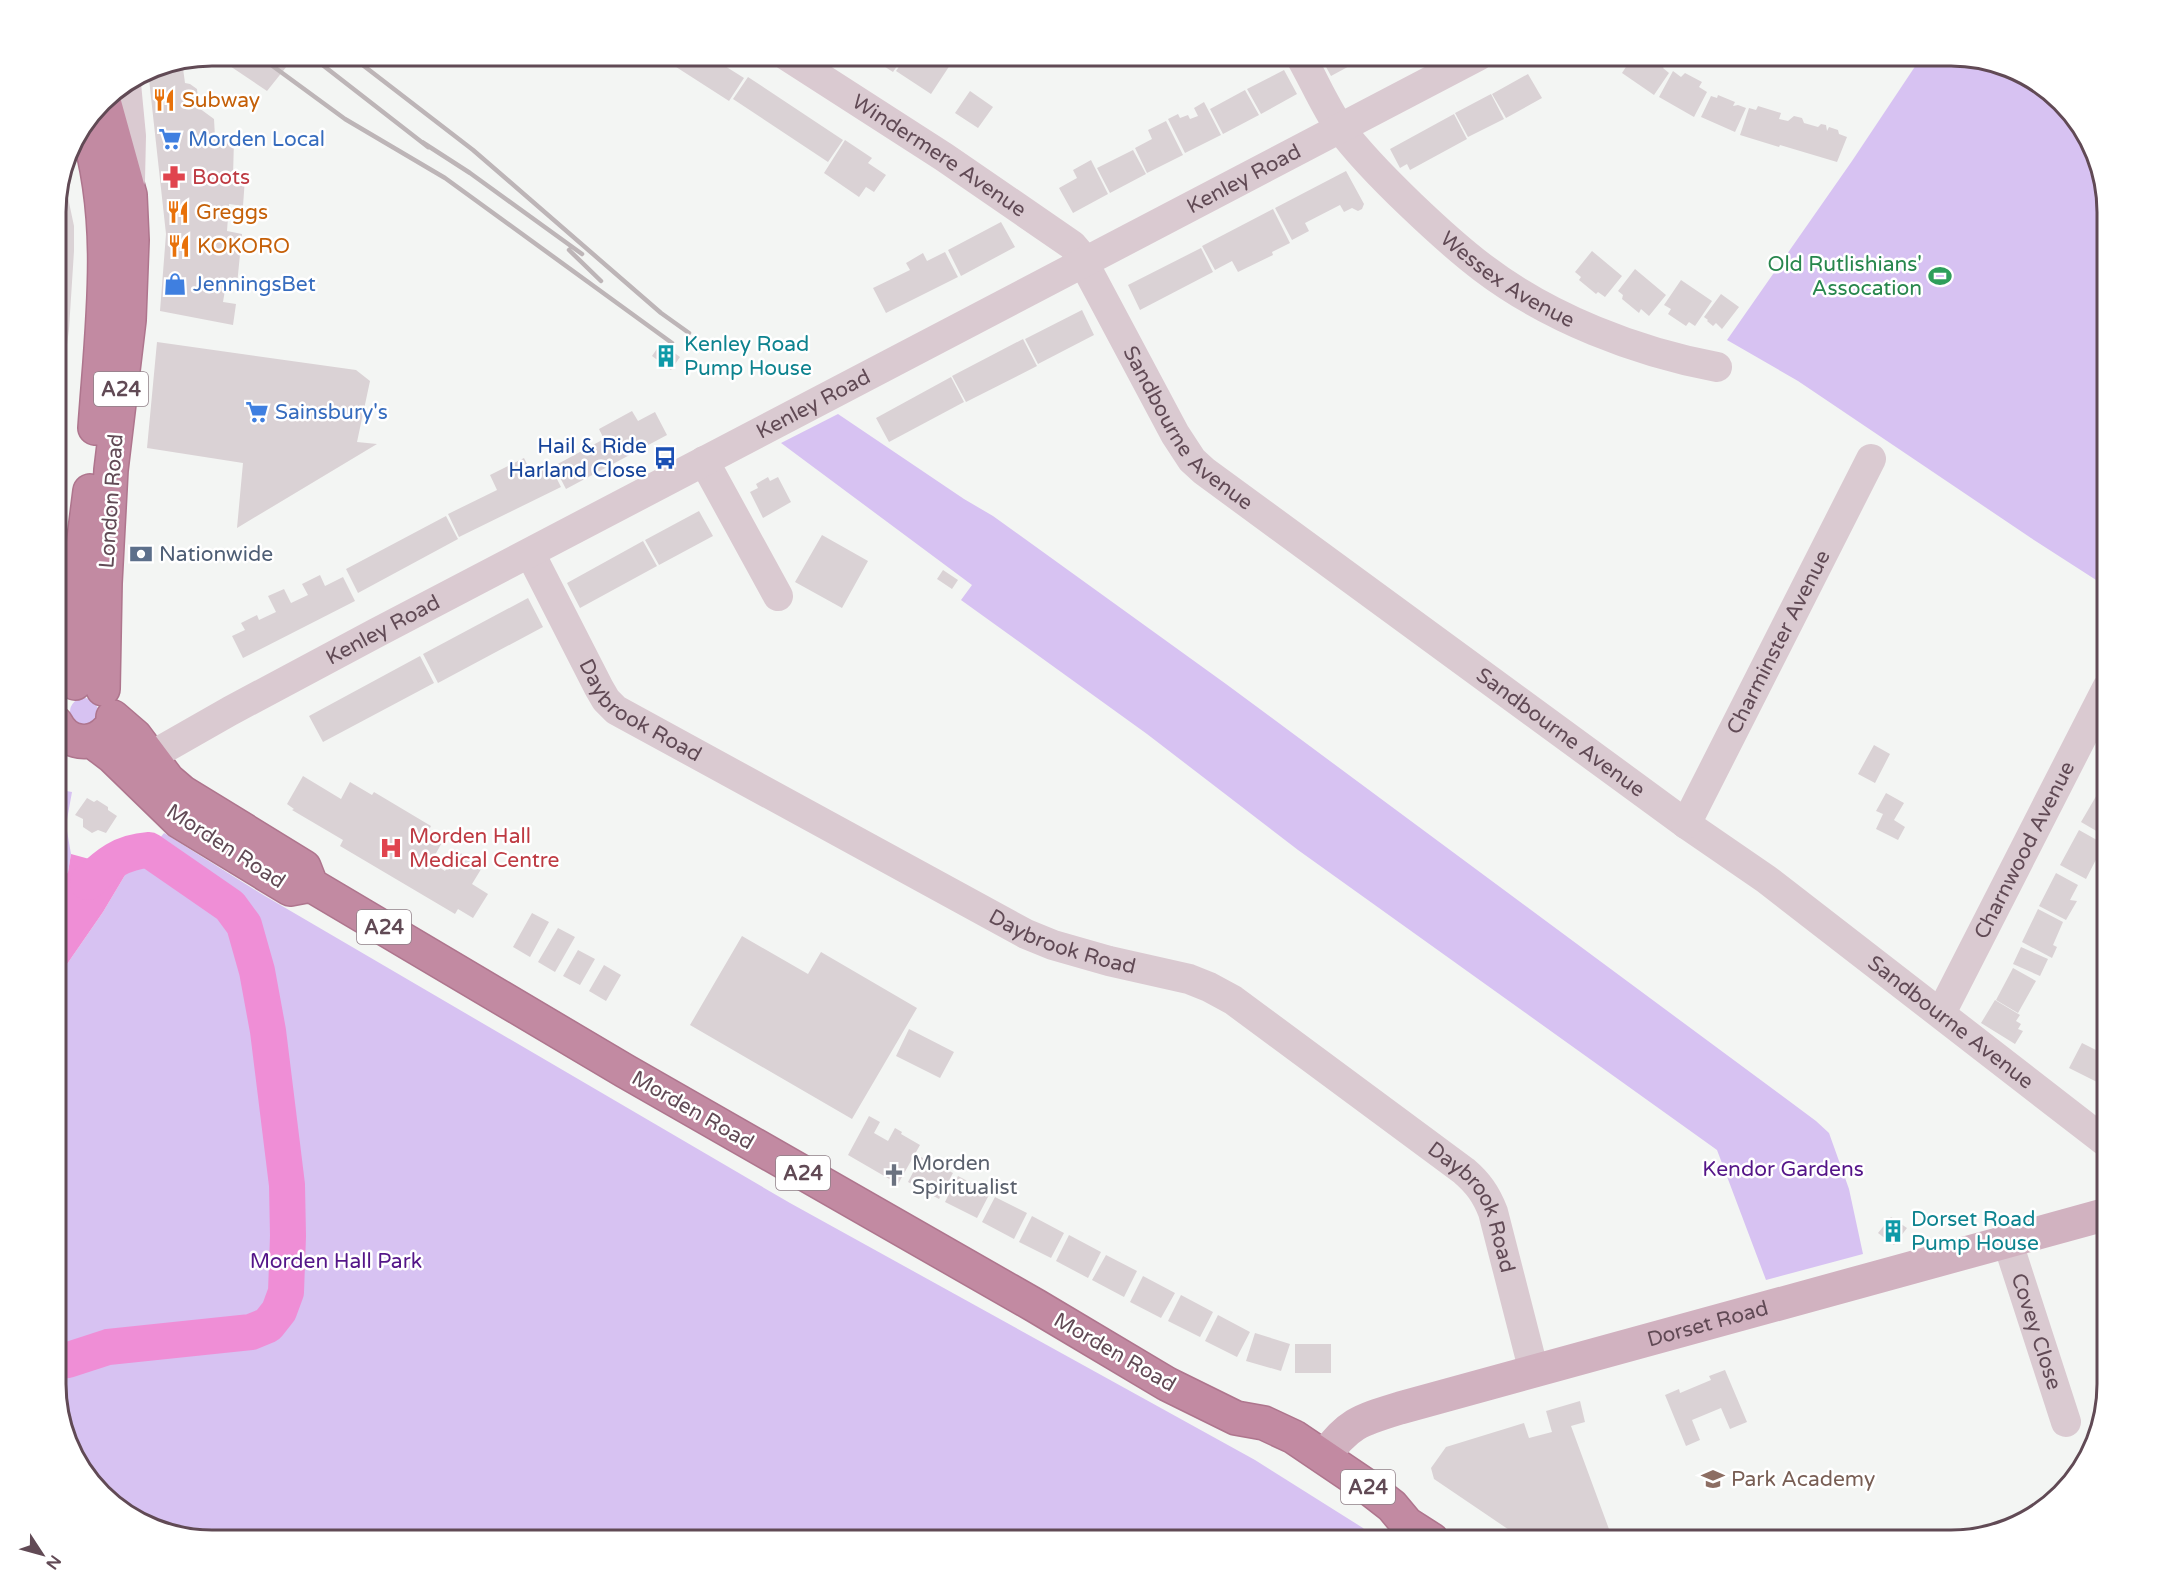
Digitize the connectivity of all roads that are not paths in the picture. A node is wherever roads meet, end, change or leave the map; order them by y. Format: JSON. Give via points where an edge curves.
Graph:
{"nodes":[{"id":1,"x":801,"y":66,"type":"edge"},
{"id":2,"x":1305,"y":66,"type":"edge"},
{"id":3,"x":1459,"y":66,"type":"edge"},
{"id":4,"x":127,"y":94,"type":"edge"},
{"id":5,"x":107,"y":111,"type":"edge"},
{"id":6,"x":1339,"y":128,"type":"junction"},
{"id":7,"x":88,"y":135,"type":"edge"},
{"id":8,"x":130,"y":195,"type":"junction"},
{"id":9,"x":1083,"y":262,"type":"junction"},
{"id":10,"x":1717,"y":367,"type":"dead end"},
{"id":11,"x":1871,"y":459,"type":"dead end"},
{"id":12,"x":704,"y":461,"type":"junction"},
{"id":13,"x":530,"y":553,"type":"junction"},
{"id":14,"x":67,"y":577,"type":"edge"},
{"id":15,"x":778,"y":596,"type":"dead end"},
{"id":16,"x":2097,"y":709,"type":"edge"},
{"id":17,"x":77,"y":716,"type":"edge"},
{"id":18,"x":151,"y":756,"type":"junction"},
{"id":19,"x":1686,"y":825,"type":"junction"},
{"id":20,"x":311,"y":885,"type":"junction"},
{"id":21,"x":1941,"y":1013,"type":"junction"},
{"id":22,"x":2097,"y":1134,"type":"edge"},
{"id":23,"x":2097,"y":1217,"type":"edge"},
{"id":24,"x":2007,"y":1240,"type":"junction"},
{"id":25,"x":1534,"y":1372,"type":"junction"},
{"id":26,"x":1236,"y":1418,"type":"junction"},
{"id":27,"x":2066,"y":1422,"type":"dead end"},
{"id":28,"x":1324,"y":1457,"type":"junction"},
{"id":29,"x":1414,"y":1530,"type":"edge"},
{"id":30,"x":1418,"y":1530,"type":"edge"}],
"edges":[{"from":1,"to":9,"type":"street","name":"Windermere Avenue","via":[[1066,239]]},
{"from":2,"to":6,"type":"street","name":"Wessex Avenue"},
{"from":3,"to":6,"type":"street","name":"Kenley Road"},
{"from":4,"to":8,"type":"street"},
{"from":5,"to":8,"type":"highway","name":"London Road","number":"A24"},
{"from":6,"to":9,"type":"street","name":"Kenley Road"},
{"from":6,"to":10,"type":"street","name":"Wessex Avenue","via":[[1434,227],[1508,286],[1624,343]]},
{"from":7,"to":14,"type":"highway","name":"London Road","number":"A24","via":[[103,201],[105,265],[94,442]]},
{"from":8,"to":17,"type":"highway","name":"London Road","number":"A24","via":[[129,320],[111,470],[104,594]]},
{"from":9,"to":12,"type":"street","name":"Kenley Road"},
{"from":9,"to":19,"type":"street","name":"Sandbourne Avenue","via":[[1192,460]]},
{"from":11,"to":19,"type":"street","name":"Charminster Avenue"},
{"from":12,"to":13,"type":"street","name":"Kenley Road"},
{"from":12,"to":15,"type":"street"},
{"from":13,"to":18,"type":"street","name":"Kenley Road"},
{"from":13,"to":25,"type":"street","name":"Daybrook Road","via":[[599,688],[616,710],[1026,934],[1109,961],[1165,972],[1233,1000],[1477,1182],[1493,1212]]},
{"from":14,"to":17,"type":"highway","name":"London Road","number":"A24"},
{"from":16,"to":21,"type":"street","name":"Charnwood Avenue"},
{"from":17,"to":18,"type":"highway","name":"Morden Road","number":"A24","via":[[135,736]]},
{"from":17,"to":20,"type":"highway","name":"Morden Road","number":"A24","via":[[180,822],[290,889]]},
{"from":18,"to":20,"type":"highway","name":"Morden Road","number":"A24","via":[[182,792],[304,867]]},
{"from":19,"to":21,"type":"street","name":"Sandbourne Avenue","via":[[1766,879]]},
{"from":20,"to":26,"type":"highway","name":"Morden Road","number":"A24","via":[[1167,1384]]},
{"from":21,"to":22,"type":"street","name":"Sandbourne Avenue"},
{"from":23,"to":24,"type":"main road","name":"Dorset Road"},
{"from":24,"to":25,"type":"main road","name":"Dorset Road"},
{"from":24,"to":27,"type":"street","name":"Covey Close"},
{"from":25,"to":28,"type":"main road","name":"Dorset Road","via":[[1361,1420],[1337,1438]]},
{"from":26,"to":28,"type":"highway","name":"Morden Road","number":"A24","via":[[1264,1423]]},
{"from":26,"to":29,"type":"highway","name":"Morden Road","number":"A24","via":[[1254,1437],[1381,1520]]},
{"from":28,"to":30,"type":"highway","name":"Morden Road","number":"A24","via":[[1392,1506]]}]}
